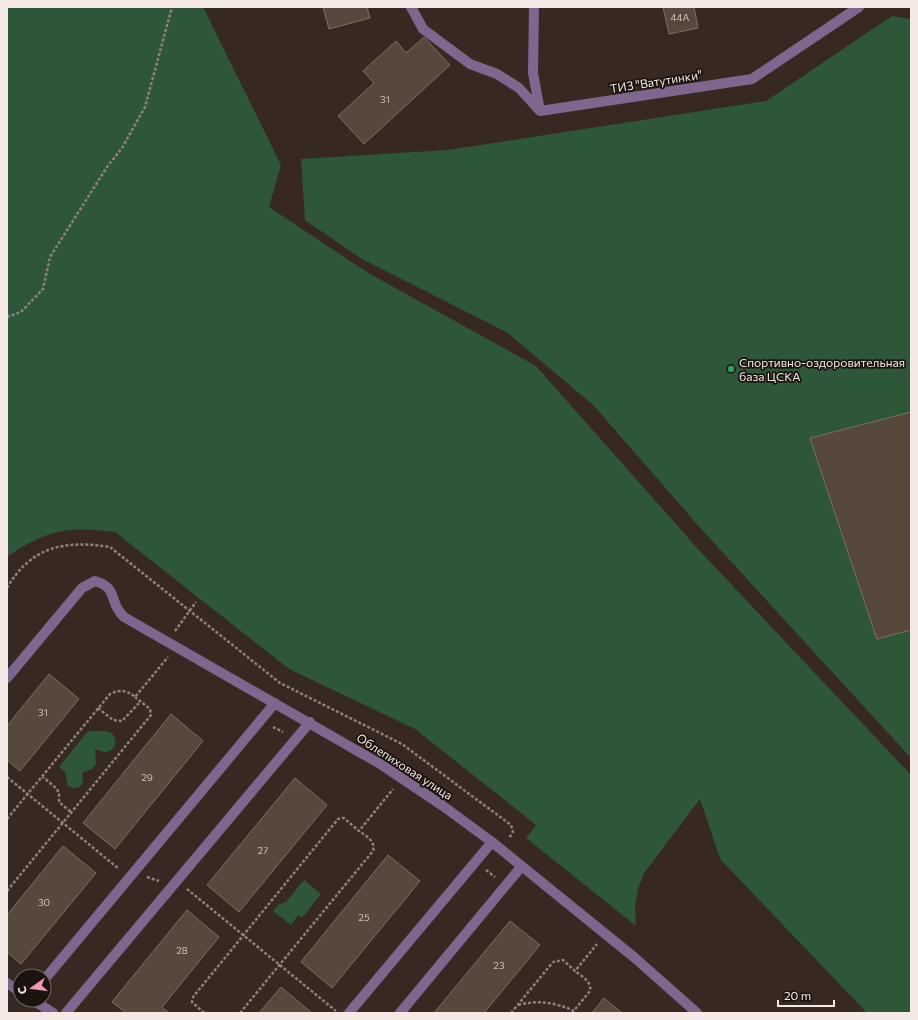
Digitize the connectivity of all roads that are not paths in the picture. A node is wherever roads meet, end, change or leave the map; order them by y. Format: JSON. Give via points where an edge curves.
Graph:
{"nodes":[{"id":1,"x":410,"y":7,"type":"edge"},
{"id":2,"x":534,"y":7,"type":"edge"},
{"id":3,"x":859,"y":7,"type":"edge"},
{"id":4,"x":540,"y":111,"type":"junction"},
{"id":5,"x":7,"y":678,"type":"edge"},
{"id":6,"x":275,"y":703,"type":"junction"},
{"id":7,"x":310,"y":722,"type":"junction"},
{"id":8,"x":492,"y":842,"type":"junction"},
{"id":9,"x":521,"y":867,"type":"junction"},
{"id":10,"x":52,"y":971,"type":"edge"},
{"id":11,"x":691,"y":1011,"type":"edge"},
{"id":12,"x":66,"y":1013,"type":"edge"},
{"id":13,"x":349,"y":1013,"type":"edge"},
{"id":14,"x":400,"y":1013,"type":"edge"}],
"edges":[{"from":1,"to":4,"type":"street","via":[[423,29],[470,64],[497,74],[519,88]]},
{"from":2,"to":4,"type":"street","via":[[533,73]]},
{"from":3,"to":4,"type":"street","name":"ТИЗ \"Ватутинки\"","via":[[752,79]]},
{"from":5,"to":6,"type":"street","name":"Облепиховая улица","via":[[82,588],[95,581],[106,584],[112,592],[116,608],[124,617]]},
{"from":6,"to":7,"type":"street","name":"Облепиховая улица"},
{"from":6,"to":10,"type":"street"},
{"from":7,"to":8,"type":"street","name":"Облепиховая улица","via":[[402,778]]},
{"from":7,"to":12,"type":"street"},
{"from":8,"to":9,"type":"street","name":"Облепиховая улица"},
{"from":8,"to":13,"type":"street"},
{"from":9,"to":11,"type":"street","name":"Облепиховая улица","via":[[605,934]]},
{"from":9,"to":14,"type":"street"}]}
